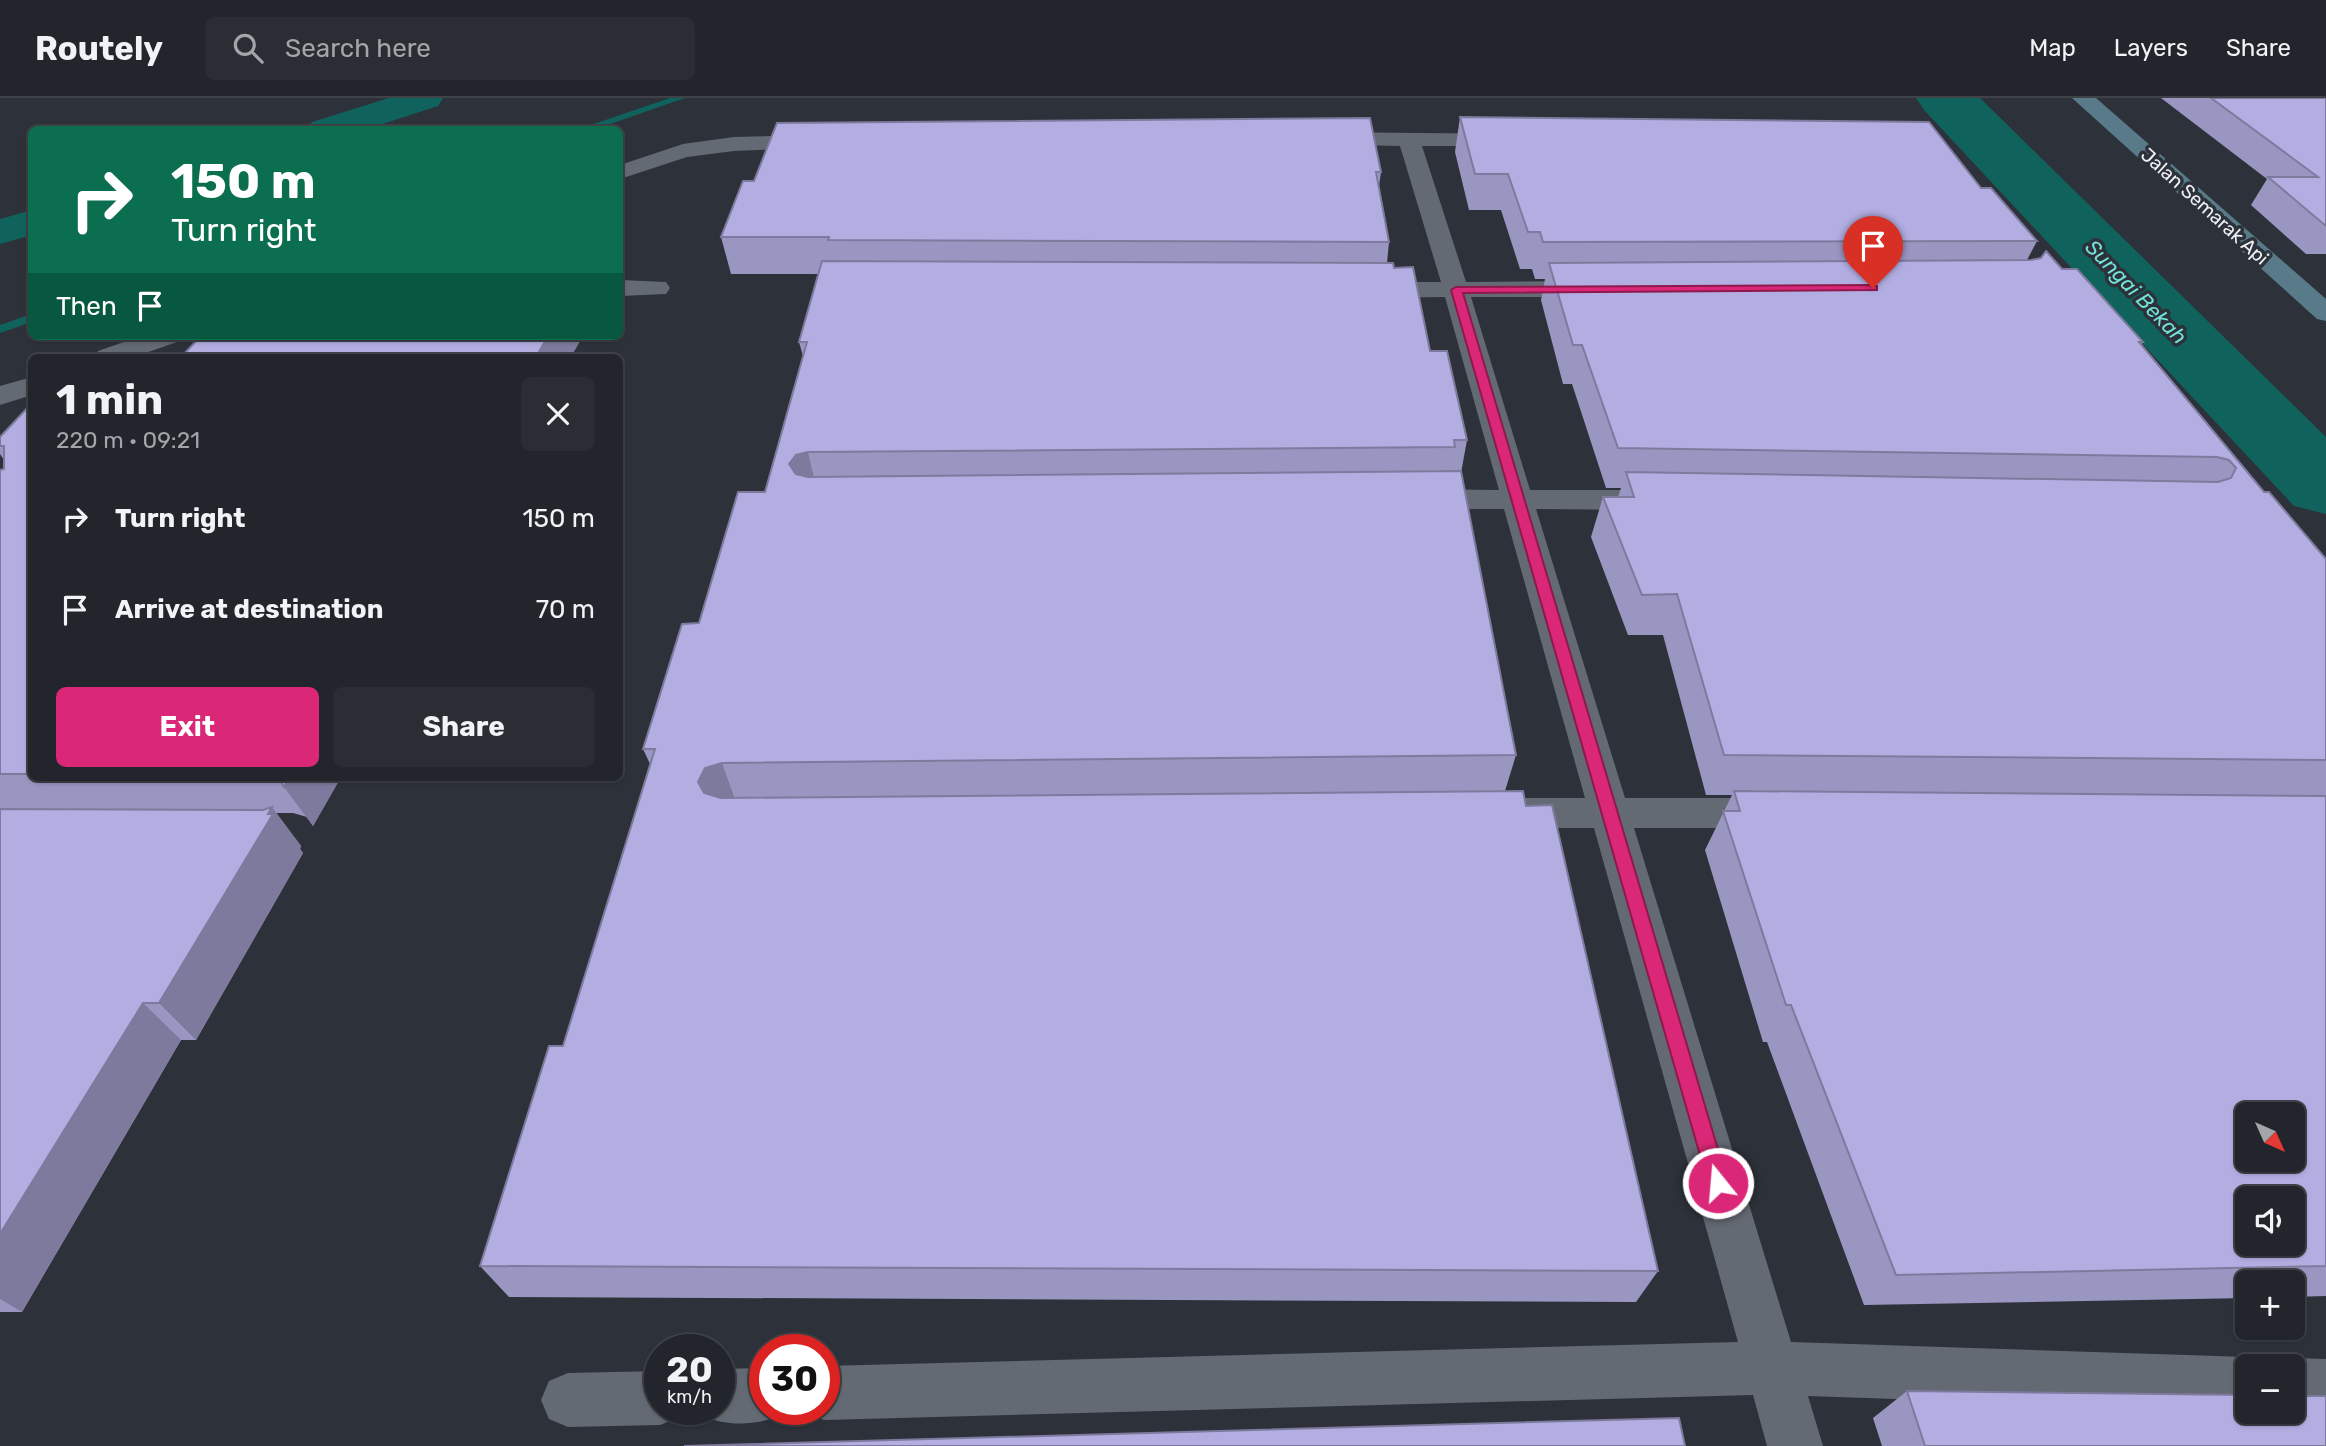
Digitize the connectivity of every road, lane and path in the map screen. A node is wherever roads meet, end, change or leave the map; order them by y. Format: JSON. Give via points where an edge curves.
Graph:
{"nodes":[{"id":1,"x":2083,"y":98,"type":"edge"},
{"id":2,"x":1300,"y":139,"type":"edge"},
{"id":3,"x":1409,"y":139,"type":"junction"},
{"id":4,"x":1533,"y":139,"type":"edge"},
{"id":5,"x":847,"y":142,"type":"edge"},
{"id":6,"x":623,"y":171,"type":"edge"},
{"id":7,"x":623,"y":288,"type":"edge"},
{"id":8,"x":657,"y":288,"type":"dead end"},
{"id":9,"x":1623,"y":289,"type":"edge"},
{"id":10,"x":1345,"y":290,"type":"edge"},
{"id":11,"x":1456,"y":290,"type":"junction"},
{"id":12,"x":2326,"y":313,"type":"edge"},
{"id":13,"x":156,"y":340,"type":"edge"},
{"id":14,"x":116,"y":354,"type":"edge"},
{"id":15,"x":28,"y":386,"type":"edge"},
{"id":16,"x":0,"y":396,"type":"edge"},
{"id":17,"x":1517,"y":498,"type":"junction"},
{"id":18,"x":1380,"y":499,"type":"edge"},
{"id":19,"x":1682,"y":501,"type":"edge"},
{"id":20,"x":1609,"y":812,"type":"junction"},
{"id":21,"x":1471,"y":813,"type":"edge"},
{"id":22,"x":1816,"y":814,"type":"edge"},
{"id":23,"x":1772,"y":1368,"type":"junction"},
{"id":24,"x":2235,"y":1384,"type":"edge"},
{"id":25,"x":2305,"y":1386,"type":"edge"},
{"id":26,"x":2326,"y":1387,"type":"edge"},
{"id":27,"x":840,"y":1393,"type":"edge"},
{"id":28,"x":644,"y":1398,"type":"edge"},
{"id":29,"x":568,"y":1400,"type":"dead end"},
{"id":30,"x":1795,"y":1446,"type":"edge"}],
"edges":[{"from":1,"to":12,"type":"street","name":"Jalan Semarak Api"},
{"from":2,"to":3,"type":"street"},
{"from":3,"to":4,"type":"street"},
{"from":3,"to":11,"type":"street"},
{"from":5,"to":6,"type":"street","via":[[734,144],[683,151]]},
{"from":7,"to":8,"type":"street"},
{"from":9,"to":11,"type":"street"},
{"from":10,"to":11,"type":"street"},
{"from":11,"to":17,"type":"street"},
{"from":13,"to":14,"type":"street"},
{"from":15,"to":16,"type":"street"},
{"from":17,"to":18,"type":"street"},
{"from":17,"to":19,"type":"street"},
{"from":17,"to":20,"type":"street"},
{"from":20,"to":21,"type":"street"},
{"from":20,"to":22,"type":"street"},
{"from":20,"to":23,"type":"street"},
{"from":23,"to":24,"type":"street"},
{"from":23,"to":27,"type":"street"},
{"from":23,"to":30,"type":"street"},
{"from":25,"to":26,"type":"street"},
{"from":28,"to":29,"type":"street"}]}
